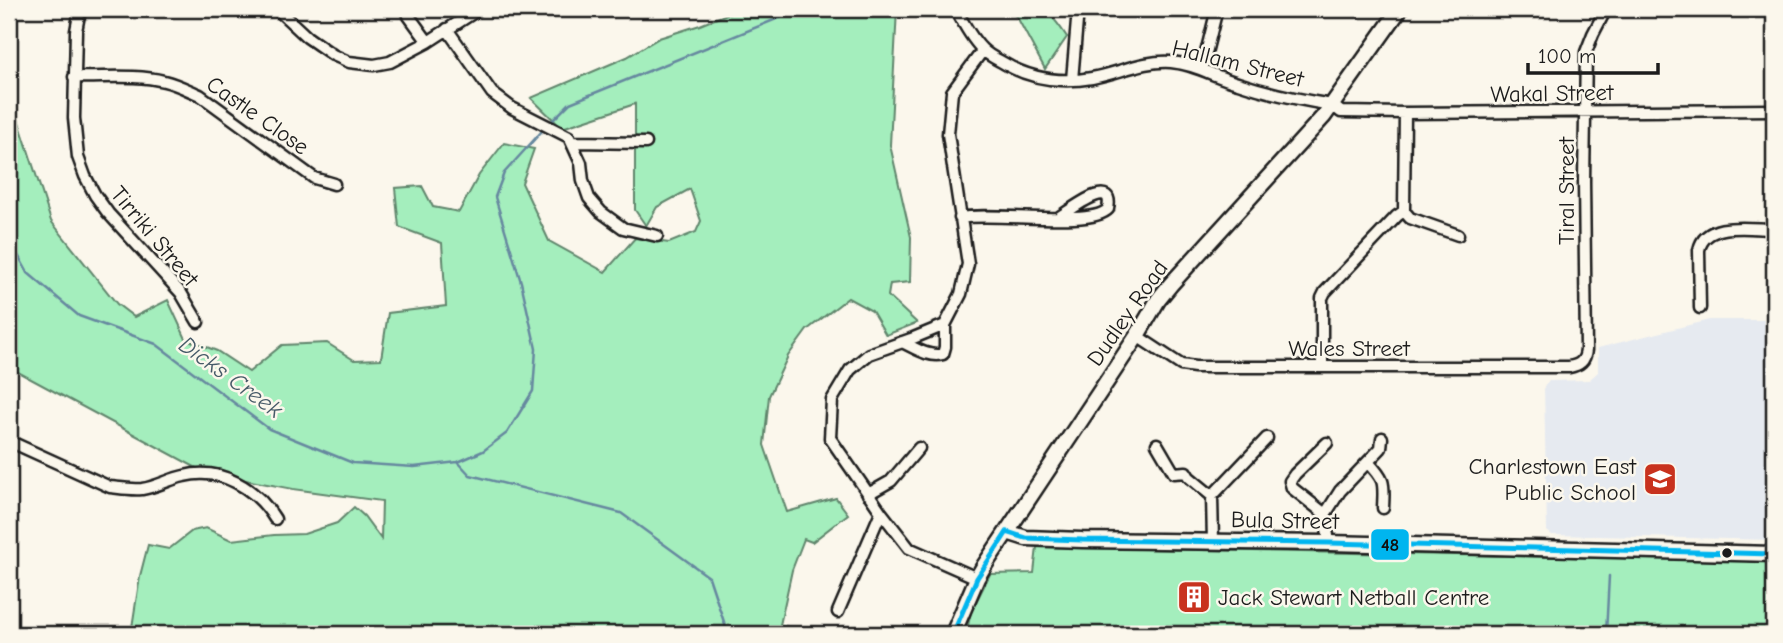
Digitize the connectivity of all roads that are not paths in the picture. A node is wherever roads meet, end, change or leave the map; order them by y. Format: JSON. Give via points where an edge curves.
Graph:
{"nodes":[{"id":1,"x":83,"y":9,"type":"edge"},
{"id":2,"x":277,"y":9,"type":"edge"},
{"id":3,"x":407,"y":9,"type":"edge"},
{"id":4,"x":479,"y":9,"type":"edge"},
{"id":5,"x":956,"y":9,"type":"edge"},
{"id":6,"x":1077,"y":9,"type":"edge"},
{"id":7,"x":1217,"y":9,"type":"edge"},
{"id":8,"x":1399,"y":9,"type":"edge"},
{"id":9,"x":1606,"y":9,"type":"edge"},
{"id":10,"x":447,"y":29,"type":"junction"},
{"id":11,"x":428,"y":42,"type":"junction"},
{"id":12,"x":983,"y":50,"type":"junction"},
{"id":13,"x":1202,"y":69,"type":"junction"},
{"id":14,"x":74,"y":77,"type":"junction"},
{"id":15,"x":1072,"y":80,"type":"junction"},
{"id":16,"x":1332,"y":105,"type":"junction"},
{"id":17,"x":1774,"y":110,"type":"edge"},
{"id":18,"x":1584,"y":112,"type":"junction"},
{"id":19,"x":1405,"y":113,"type":"junction"},
{"id":20,"x":572,"y":142,"type":"junction"},
{"id":21,"x":646,"y":143,"type":"dead end"},
{"id":22,"x":334,"y":184,"type":"dead end"},
{"id":23,"x":1404,"y":211,"type":"junction"},
{"id":24,"x":960,"y":218,"type":"junction"},
{"id":25,"x":1059,"y":218,"type":"junction"},
{"id":26,"x":1774,"y":229,"type":"edge"},
{"id":27,"x":1458,"y":235,"type":"dead end"},
{"id":28,"x":657,"y":236,"type":"dead end"},
{"id":29,"x":1700,"y":308,"type":"dead end"},
{"id":30,"x":198,"y":323,"type":"dead end"},
{"id":31,"x":945,"y":325,"type":"junction"},
{"id":32,"x":1137,"y":336,"type":"junction"},
{"id":33,"x":902,"y":342,"type":"junction"},
{"id":34,"x":1322,"y":367,"type":"junction"},
{"id":35,"x":1569,"y":367,"type":"joint"},
{"id":36,"x":1267,"y":438,"type":"dead end"},
{"id":37,"x":1382,"y":438,"type":"dead end"},
{"id":38,"x":9,"y":441,"type":"edge"},
{"id":39,"x":1327,"y":443,"type":"dead end"},
{"id":40,"x":1157,"y":444,"type":"dead end"},
{"id":41,"x":919,"y":448,"type":"dead end"},
{"id":42,"x":1368,"y":462,"type":"junction"},
{"id":43,"x":868,"y":494,"type":"junction"},
{"id":44,"x":1212,"y":496,"type":"junction"},
{"id":45,"x":1383,"y":508,"type":"dead end"},
{"id":46,"x":881,"y":512,"type":"junction"},
{"id":47,"x":1325,"y":514,"type":"junction"},
{"id":48,"x":275,"y":519,"type":"dead end"},
{"id":49,"x":1007,"y":532,"type":"junction"},
{"id":50,"x":1213,"y":542,"type":"junction"},
{"id":51,"x":1329,"y":543,"type":"junction"},
{"id":52,"x":1774,"y":554,"type":"edge"},
{"id":53,"x":977,"y":578,"type":"junction"},
{"id":54,"x":838,"y":612,"type":"dead end"},
{"id":55,"x":953,"y":634,"type":"edge"}],
"edges":[{"from":1,"to":14,"type":"street","name":"Tirriki Street","via":[[76,31]]},
{"from":2,"to":11,"type":"street","via":[[322,48],[349,62],[390,62]]},
{"from":3,"to":11,"type":"street"},
{"from":4,"to":10,"type":"street"},
{"from":5,"to":12,"type":"street","name":"Hallam Street"},
{"from":6,"to":15,"type":"street"},
{"from":7,"to":13,"type":"street"},
{"from":8,"to":16,"type":"main road","name":"Dudley Road"},
{"from":9,"to":18,"type":"street","name":"Tiral Street","via":[[1586,52]]},
{"from":10,"to":11,"type":"street"},
{"from":10,"to":20,"type":"street","via":[[492,93]]},
{"from":12,"to":15,"type":"street","name":"Hallam Street","via":[[1029,76]]},
{"from":12,"to":24,"type":"street","via":[[952,92],[948,134]]},
{"from":13,"to":15,"type":"street","name":"Hallam Street","via":[[1158,62]]},
{"from":13,"to":16,"type":"street","name":"Hallam Street","via":[[1240,84]]},
{"from":14,"to":22,"type":"street","name":"Castle Close","via":[[142,78],[182,86],[314,178]]},
{"from":14,"to":30,"type":"street","name":"Tirriki Street","via":[[75,138],[85,176],[108,213],[181,293]]},
{"from":16,"to":19,"type":"street","name":"Wakal Street","via":[[1341,112]]},
{"from":16,"to":32,"type":"main road","name":"Dudley Road","via":[[1171,284]]},
{"from":17,"to":18,"type":"street","name":"Wakal Street"},
{"from":18,"to":19,"type":"street","name":"Wakal Street"},
{"from":18,"to":35,"type":"street","name":"Tiral Street","via":[[1586,350],[1582,363]]},
{"from":19,"to":23,"type":"street"},
{"from":20,"to":21,"type":"street"},
{"from":20,"to":28,"type":"street","via":[[595,205],[624,228]]},
{"from":23,"to":27,"type":"street","via":[[1410,218]]},
{"from":23,"to":34,"type":"street","via":[[1325,292]]},
{"from":24,"to":25,"type":"street"},
{"from":24,"to":31,"type":"street","via":[[968,264],[961,294]]},
{"from":25,"to":25,"type":"street","via":[[1104,214],[1108,200],[1101,193],[1094,195]]},
{"from":26,"to":29,"type":"street","via":[[1721,229],[1705,236],[1699,250]]},
{"from":31,"to":33,"type":"street"},
{"from":31,"to":33,"type":"street","via":[[943,354],[928,354]]},
{"from":32,"to":34,"type":"street","name":"Wales Street","via":[[1181,365]]},
{"from":32,"to":49,"type":"main road","name":"Dudley Road"},
{"from":33,"to":43,"type":"street","via":[[869,354],[850,370],[832,400],[830,439]]},
{"from":34,"to":35,"type":"street","name":"Wales Street"},
{"from":36,"to":44,"type":"street"},
{"from":37,"to":42,"type":"street","via":[[1381,448]]},
{"from":38,"to":48,"type":"street","via":[[110,487],[144,488],[187,475],[216,475],[251,491]]},
{"from":39,"to":47,"type":"street","via":[[1290,481],[1292,488]]},
{"from":40,"to":44,"type":"street","via":[[1174,473],[1186,472]]},
{"from":41,"to":43,"type":"street","via":[[891,481]]},
{"from":42,"to":45,"type":"street","via":[[1383,481]]},
{"from":42,"to":47,"type":"street"},
{"from":43,"to":46,"type":"street"},
{"from":44,"to":50,"type":"street"},
{"from":46,"to":53,"type":"street","via":[[909,548]]},
{"from":46,"to":54,"type":"street"},
{"from":47,"to":51,"type":"street"},
{"from":49,"to":50,"type":"main road","name":"Bula Street","via":[[1026,538]]},
{"from":49,"to":53,"type":"main road","name":"Dudley Road"},
{"from":50,"to":51,"type":"main road","name":"Bula Street"},
{"from":51,"to":52,"type":"main road","name":"Bula Street"},
{"from":53,"to":55,"type":"main road","name":"Dudley Road"}]}
